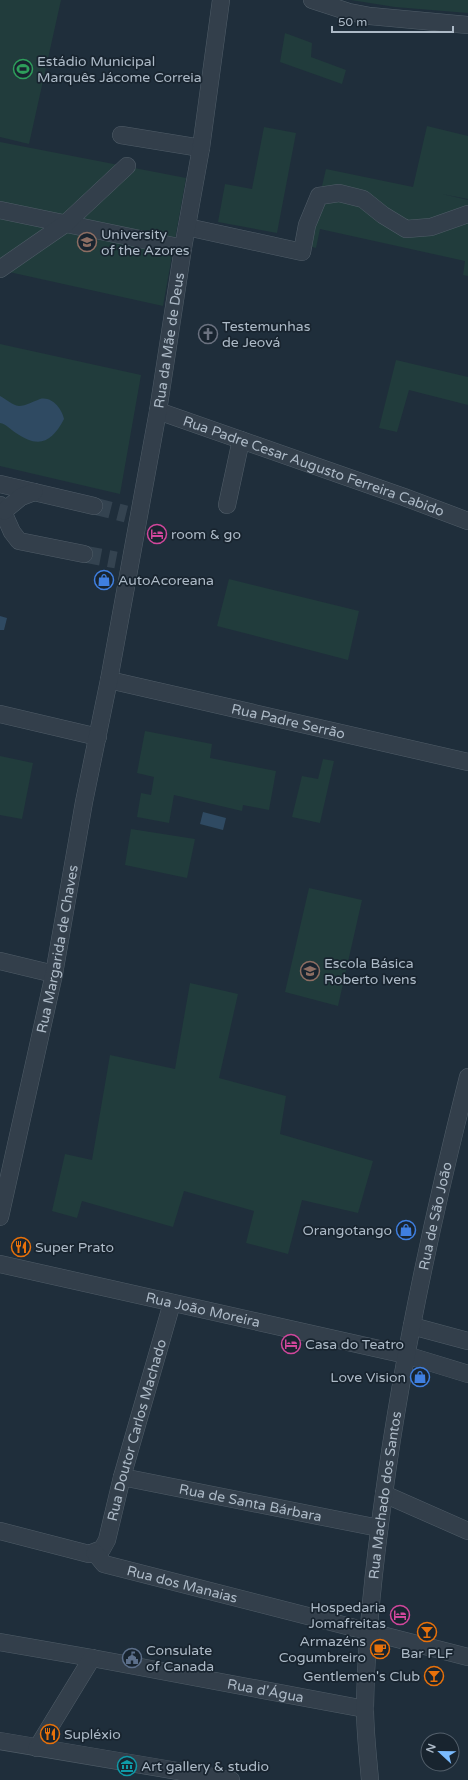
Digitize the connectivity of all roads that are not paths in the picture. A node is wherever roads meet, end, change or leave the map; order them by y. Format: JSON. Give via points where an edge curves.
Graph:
{"nodes":[{"id":1,"x":221,"y":0,"type":"edge"},
{"id":2,"x":312,"y":0,"type":"edge"},
{"id":3,"x":468,"y":25,"type":"edge"},
{"id":4,"x":121,"y":135,"type":"dead end"},
{"id":5,"x":201,"y":148,"type":"junction"},
{"id":6,"x":127,"y":166,"type":"dead end"},
{"id":7,"x":0,"y":210,"type":"edge"},
{"id":8,"x":468,"y":214,"type":"edge"},
{"id":9,"x":66,"y":224,"type":"junction"},
{"id":10,"x":187,"y":227,"type":"junction"},
{"id":11,"x":183,"y":248,"type":"junction"},
{"id":12,"x":0,"y":269,"type":"edge"},
{"id":13,"x":158,"y":411,"type":"junction"},
{"id":14,"x":241,"y":440,"type":"junction"},
{"id":15,"x":0,"y":484,"type":"edge"},
{"id":16,"x":34,"y":492,"type":"junction"},
{"id":17,"x":227,"y":505,"type":"dead end"},
{"id":18,"x":94,"y":506,"type":"tunnel mouth"},
{"id":19,"x":2,"y":508,"type":"edge"},
{"id":20,"x":468,"y":521,"type":"edge"},
{"id":21,"x":84,"y":554,"type":"tunnel mouth"},
{"id":22,"x":110,"y":680,"type":"junction"},
{"id":23,"x":0,"y":714,"type":"edge"},
{"id":24,"x":98,"y":737,"type":"junction"},
{"id":25,"x":468,"y":762,"type":"edge"},
{"id":26,"x":0,"y":961,"type":"edge"},
{"id":27,"x":54,"y":974,"type":"junction"},
{"id":28,"x":468,"y":1077,"type":"edge"},
{"id":29,"x":0,"y":1217,"type":"edge"},
{"id":30,"x":0,"y":1264,"type":"edge"},
{"id":31,"x":172,"y":1303,"type":"junction"},
{"id":32,"x":412,"y":1326,"type":"junction"},
{"id":33,"x":468,"y":1341,"type":"edge"},
{"id":34,"x":406,"y":1355,"type":"junction"},
{"id":35,"x":468,"y":1374,"type":"edge"},
{"id":36,"x":122,"y":1477,"type":"junction"},
{"id":37,"x":384,"y":1494,"type":"junction"},
{"id":38,"x":379,"y":1528,"type":"junction"},
{"id":39,"x":0,"y":1531,"type":"edge"},
{"id":40,"x":468,"y":1531,"type":"edge"},
{"id":41,"x":95,"y":1553,"type":"junction"},
{"id":42,"x":369,"y":1632,"type":"junction"},
{"id":43,"x":0,"y":1642,"type":"edge"},
{"id":44,"x":468,"y":1657,"type":"edge"},
{"id":45,"x":92,"y":1658,"type":"junction"},
{"id":46,"x":365,"y":1709,"type":"junction"},
{"id":47,"x":0,"y":1742,"type":"edge"},
{"id":48,"x":37,"y":1748,"type":"junction"},
{"id":49,"x":231,"y":1780,"type":"edge"},
{"id":50,"x":370,"y":1780,"type":"edge"}],
"edges":[{"from":1,"to":5,"type":"street","name":"Rua da Mãe de Deus"},
{"from":2,"to":3,"type":"street","via":[[370,16]]},
{"from":4,"to":5,"type":"street"},
{"from":5,"to":10,"type":"street","name":"Rua da Mãe de Deus"},
{"from":6,"to":9,"type":"street"},
{"from":7,"to":9,"type":"street"},
{"from":8,"to":10,"type":"street","via":[[431,227],[406,229],[363,199],[339,193],[319,196],[307,224],[302,252]]},
{"from":9,"to":11,"type":"street"},
{"from":9,"to":12,"type":"street"},
{"from":10,"to":11,"type":"street","name":"Rua da Mãe de Deus"},
{"from":11,"to":13,"type":"street","name":"Rua da Mãe de Deus"},
{"from":13,"to":14,"type":"street","name":"Rua Padre Cesar Augusto Ferreira Cabido"},
{"from":13,"to":22,"type":"street","name":"Rua da Mãe de Deus","via":[[123,562]]},
{"from":14,"to":17,"type":"street"},
{"from":14,"to":20,"type":"street","name":"Rua Padre Cesar Augusto Ferreira Cabido"},
{"from":15,"to":16,"type":"street"},
{"from":16,"to":18,"type":"street"},
{"from":16,"to":19,"type":"street"},
{"from":19,"to":21,"type":"street","via":[[12,532],[19,541]]},
{"from":22,"to":24,"type":"street","name":"Rua Margarida de Chaves"},
{"from":22,"to":25,"type":"street","name":"Rua Padre Serrão"},
{"from":23,"to":24,"type":"street"},
{"from":24,"to":27,"type":"street","name":"Rua Margarida de Chaves"},
{"from":26,"to":27,"type":"street"},
{"from":27,"to":29,"type":"street","name":"Rua Margarida de Chaves"},
{"from":28,"to":32,"type":"street","name":"Rua de São João","via":[[434,1216]]},
{"from":30,"to":31,"type":"street","name":"Rua João Moreira"},
{"from":31,"to":34,"type":"street","name":"Rua João Moreira"},
{"from":31,"to":36,"type":"street","name":"Rua Doutor Carlos Machado"},
{"from":32,"to":33,"type":"street"},
{"from":32,"to":34,"type":"street","name":"Rua de São João"},
{"from":34,"to":35,"type":"street","name":"Rua João Moreira"},
{"from":34,"to":37,"type":"street","name":"Rua Machado dos Santos"},
{"from":36,"to":38,"type":"street","name":"Rua de Santa Bárbara"},
{"from":36,"to":41,"type":"street","name":"Rua Doutor Carlos Machado","via":[[107,1540],[102,1549]]},
{"from":37,"to":38,"type":"street","name":"Rua Machado dos Santos"},
{"from":37,"to":40,"type":"street"},
{"from":38,"to":42,"type":"street","name":"Rua Machado dos Santos"},
{"from":39,"to":41,"type":"street","via":[[81,1552]]},
{"from":41,"to":42,"type":"street","name":"Rua dos Manaias","via":[[104,1564]]},
{"from":42,"to":44,"type":"street","name":"Rua dos Manaias"},
{"from":42,"to":46,"type":"street","name":"Rua Machado dos Santos"},
{"from":43,"to":45,"type":"street","name":"Rua d'Água"},
{"from":45,"to":46,"type":"street","name":"Rua d'Água"},
{"from":45,"to":48,"type":"street"},
{"from":46,"to":50,"type":"street","name":"Rua Machado dos Santos"},
{"from":47,"to":48,"type":"street"},
{"from":48,"to":49,"type":"street"}]}
